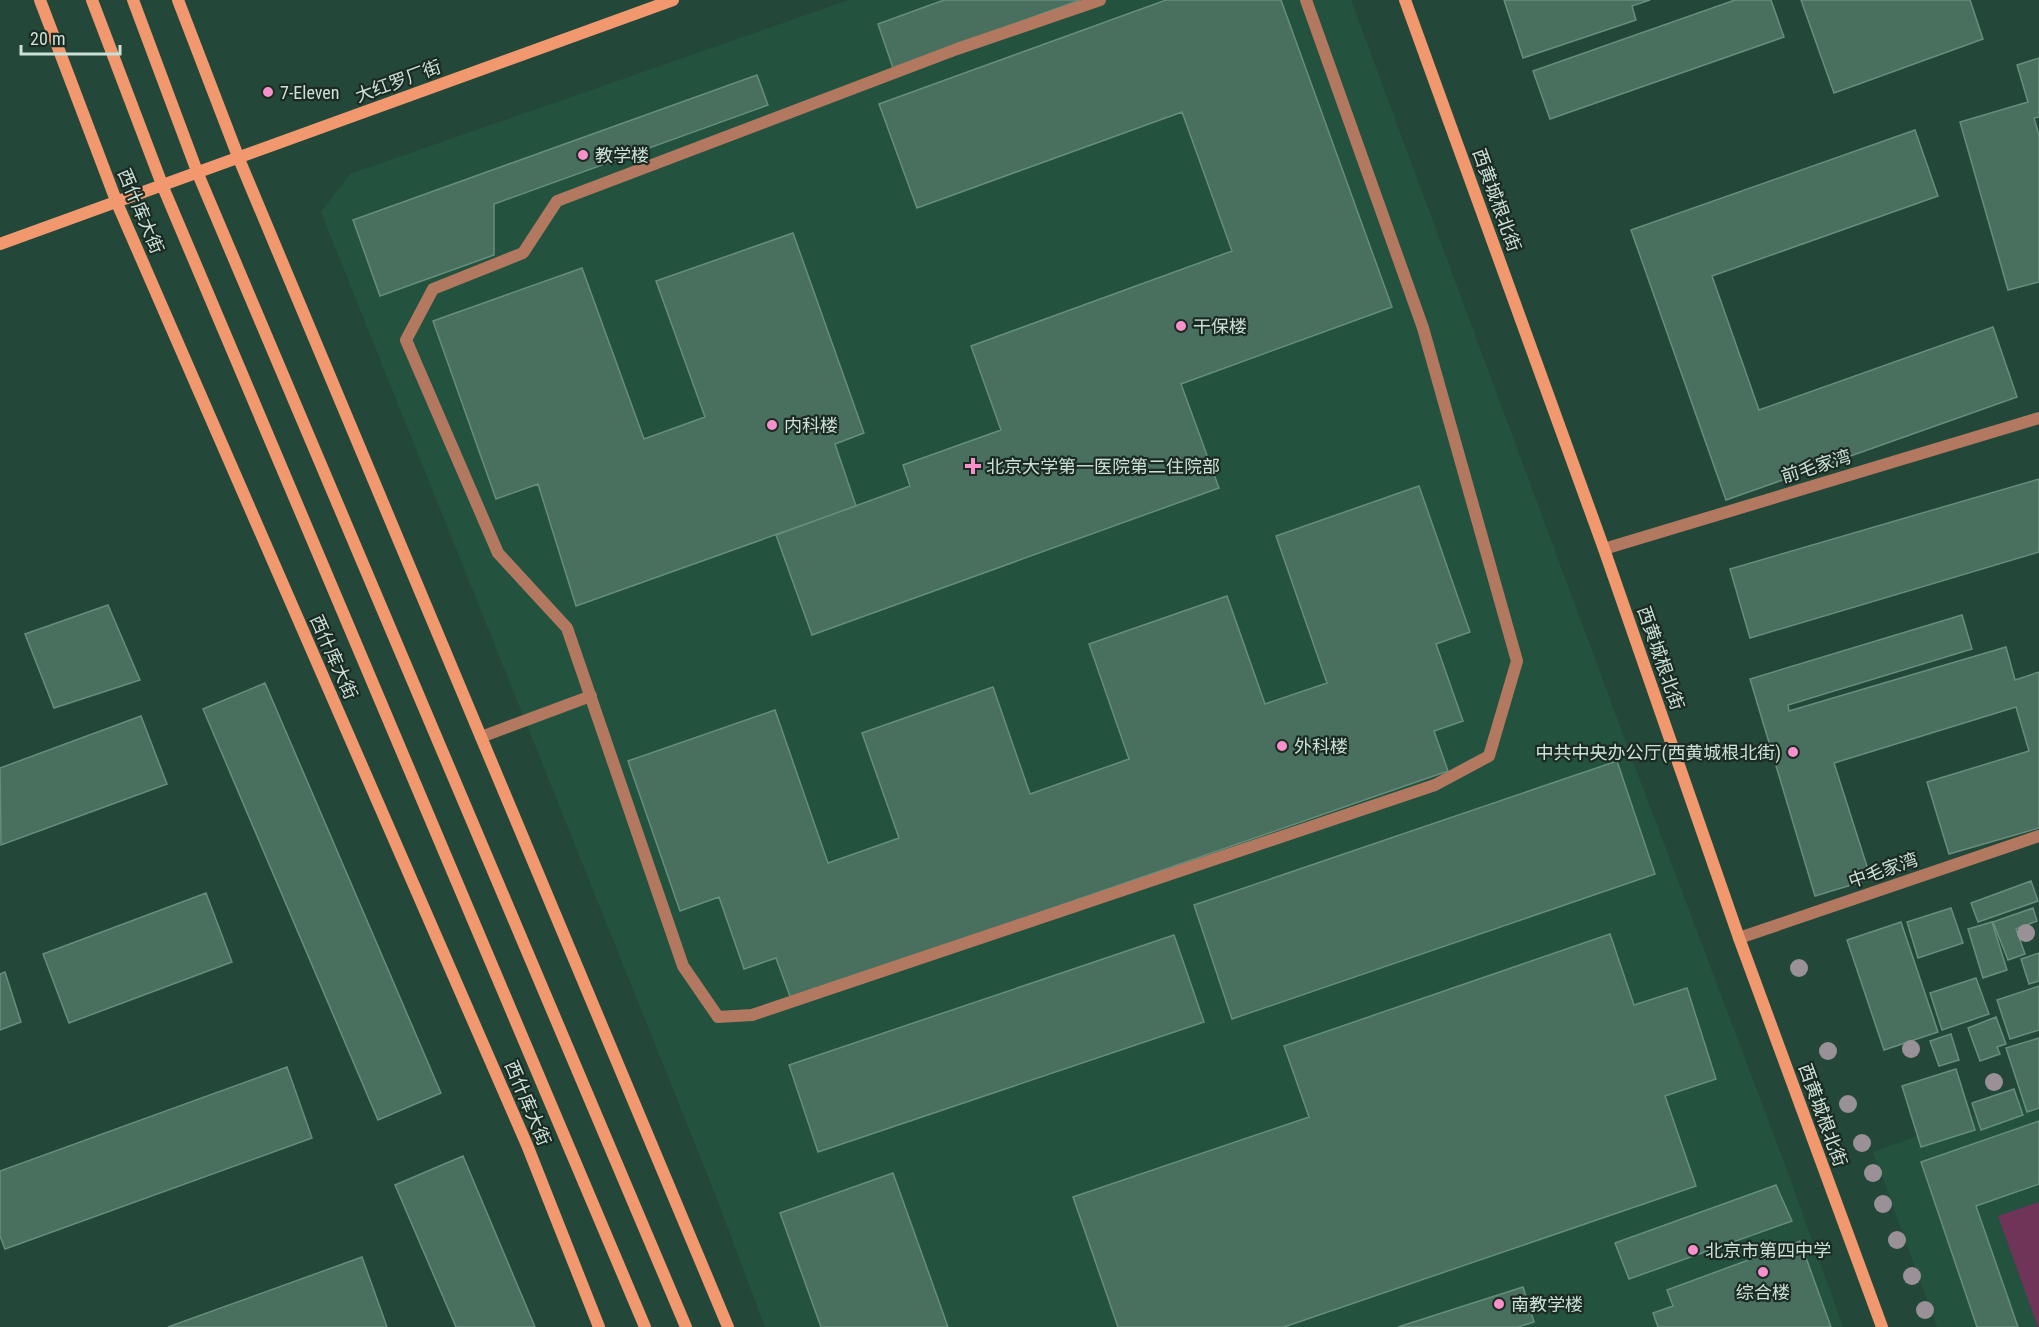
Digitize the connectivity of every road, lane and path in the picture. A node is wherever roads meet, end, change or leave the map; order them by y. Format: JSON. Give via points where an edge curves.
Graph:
{"nodes":[{"id":1,"x":40,"y":0,"type":"edge"},
{"id":2,"x":92,"y":0,"type":"edge"},
{"id":3,"x":133,"y":0,"type":"edge"},
{"id":4,"x":178,"y":0,"type":"edge"},
{"id":5,"x":673,"y":0,"type":"edge"},
{"id":6,"x":1100,"y":0,"type":"edge"},
{"id":7,"x":1306,"y":0,"type":"edge"},
{"id":8,"x":1405,"y":0,"type":"edge"},
{"id":9,"x":239,"y":159,"type":"junction"},
{"id":10,"x":198,"y":174,"type":"junction"},
{"id":11,"x":163,"y":186,"type":"junction"},
{"id":12,"x":117,"y":203,"type":"junction"},
{"id":13,"x":0,"y":244,"type":"edge"},
{"id":14,"x":2039,"y":418,"type":"edge"},
{"id":15,"x":1604,"y":549,"type":"junction"},
{"id":16,"x":591,"y":696,"type":"junction"},
{"id":17,"x":481,"y":737,"type":"junction"},
{"id":18,"x":2039,"y":836,"type":"edge"},
{"id":19,"x":1739,"y":938,"type":"junction"},
{"id":20,"x":599,"y":1327,"type":"edge"},
{"id":21,"x":645,"y":1327,"type":"edge"},
{"id":22,"x":686,"y":1327,"type":"edge"},
{"id":23,"x":728,"y":1327,"type":"edge"},
{"id":24,"x":1882,"y":1327,"type":"edge"}],
"edges":[{"from":1,"to":12,"type":"street","name":"西什库大街"},
{"from":2,"to":11,"type":"street","name":"西什库大街"},
{"from":3,"to":10,"type":"street"},
{"from":4,"to":9,"type":"street"},
{"from":5,"to":9,"type":"street","name":"大红罗厂街"},
{"from":6,"to":16,"type":"street","via":[[957,49],[557,201],[523,253],[434,289],[406,340],[498,553],[567,628]]},
{"from":7,"to":16,"type":"street","via":[[1423,328],[1517,661],[1489,756],[1435,785],[752,1015],[718,1017],[683,966]]},
{"from":8,"to":15,"type":"street","name":"西黄城根北街"},
{"from":9,"to":10,"type":"street","name":"大红罗厂街"},
{"from":9,"to":17,"type":"street"},
{"from":10,"to":11,"type":"street","name":"大红罗厂街"},
{"from":10,"to":22,"type":"street"},
{"from":11,"to":12,"type":"street","name":"大红罗厂街"},
{"from":11,"to":21,"type":"street","name":"西什库大街"},
{"from":12,"to":13,"type":"street","name":"大红罗厂街"},
{"from":12,"to":20,"type":"street","name":"西什库大街","via":[[527,1145]]},
{"from":14,"to":15,"type":"street","name":"前毛家湾"},
{"from":15,"to":19,"type":"street","name":"西黄城根北街"},
{"from":16,"to":17,"type":"street"},
{"from":17,"to":23,"type":"street"},
{"from":18,"to":19,"type":"street","name":"中毛家湾"},
{"from":19,"to":24,"type":"street","name":"西黄城根北街"}]}
